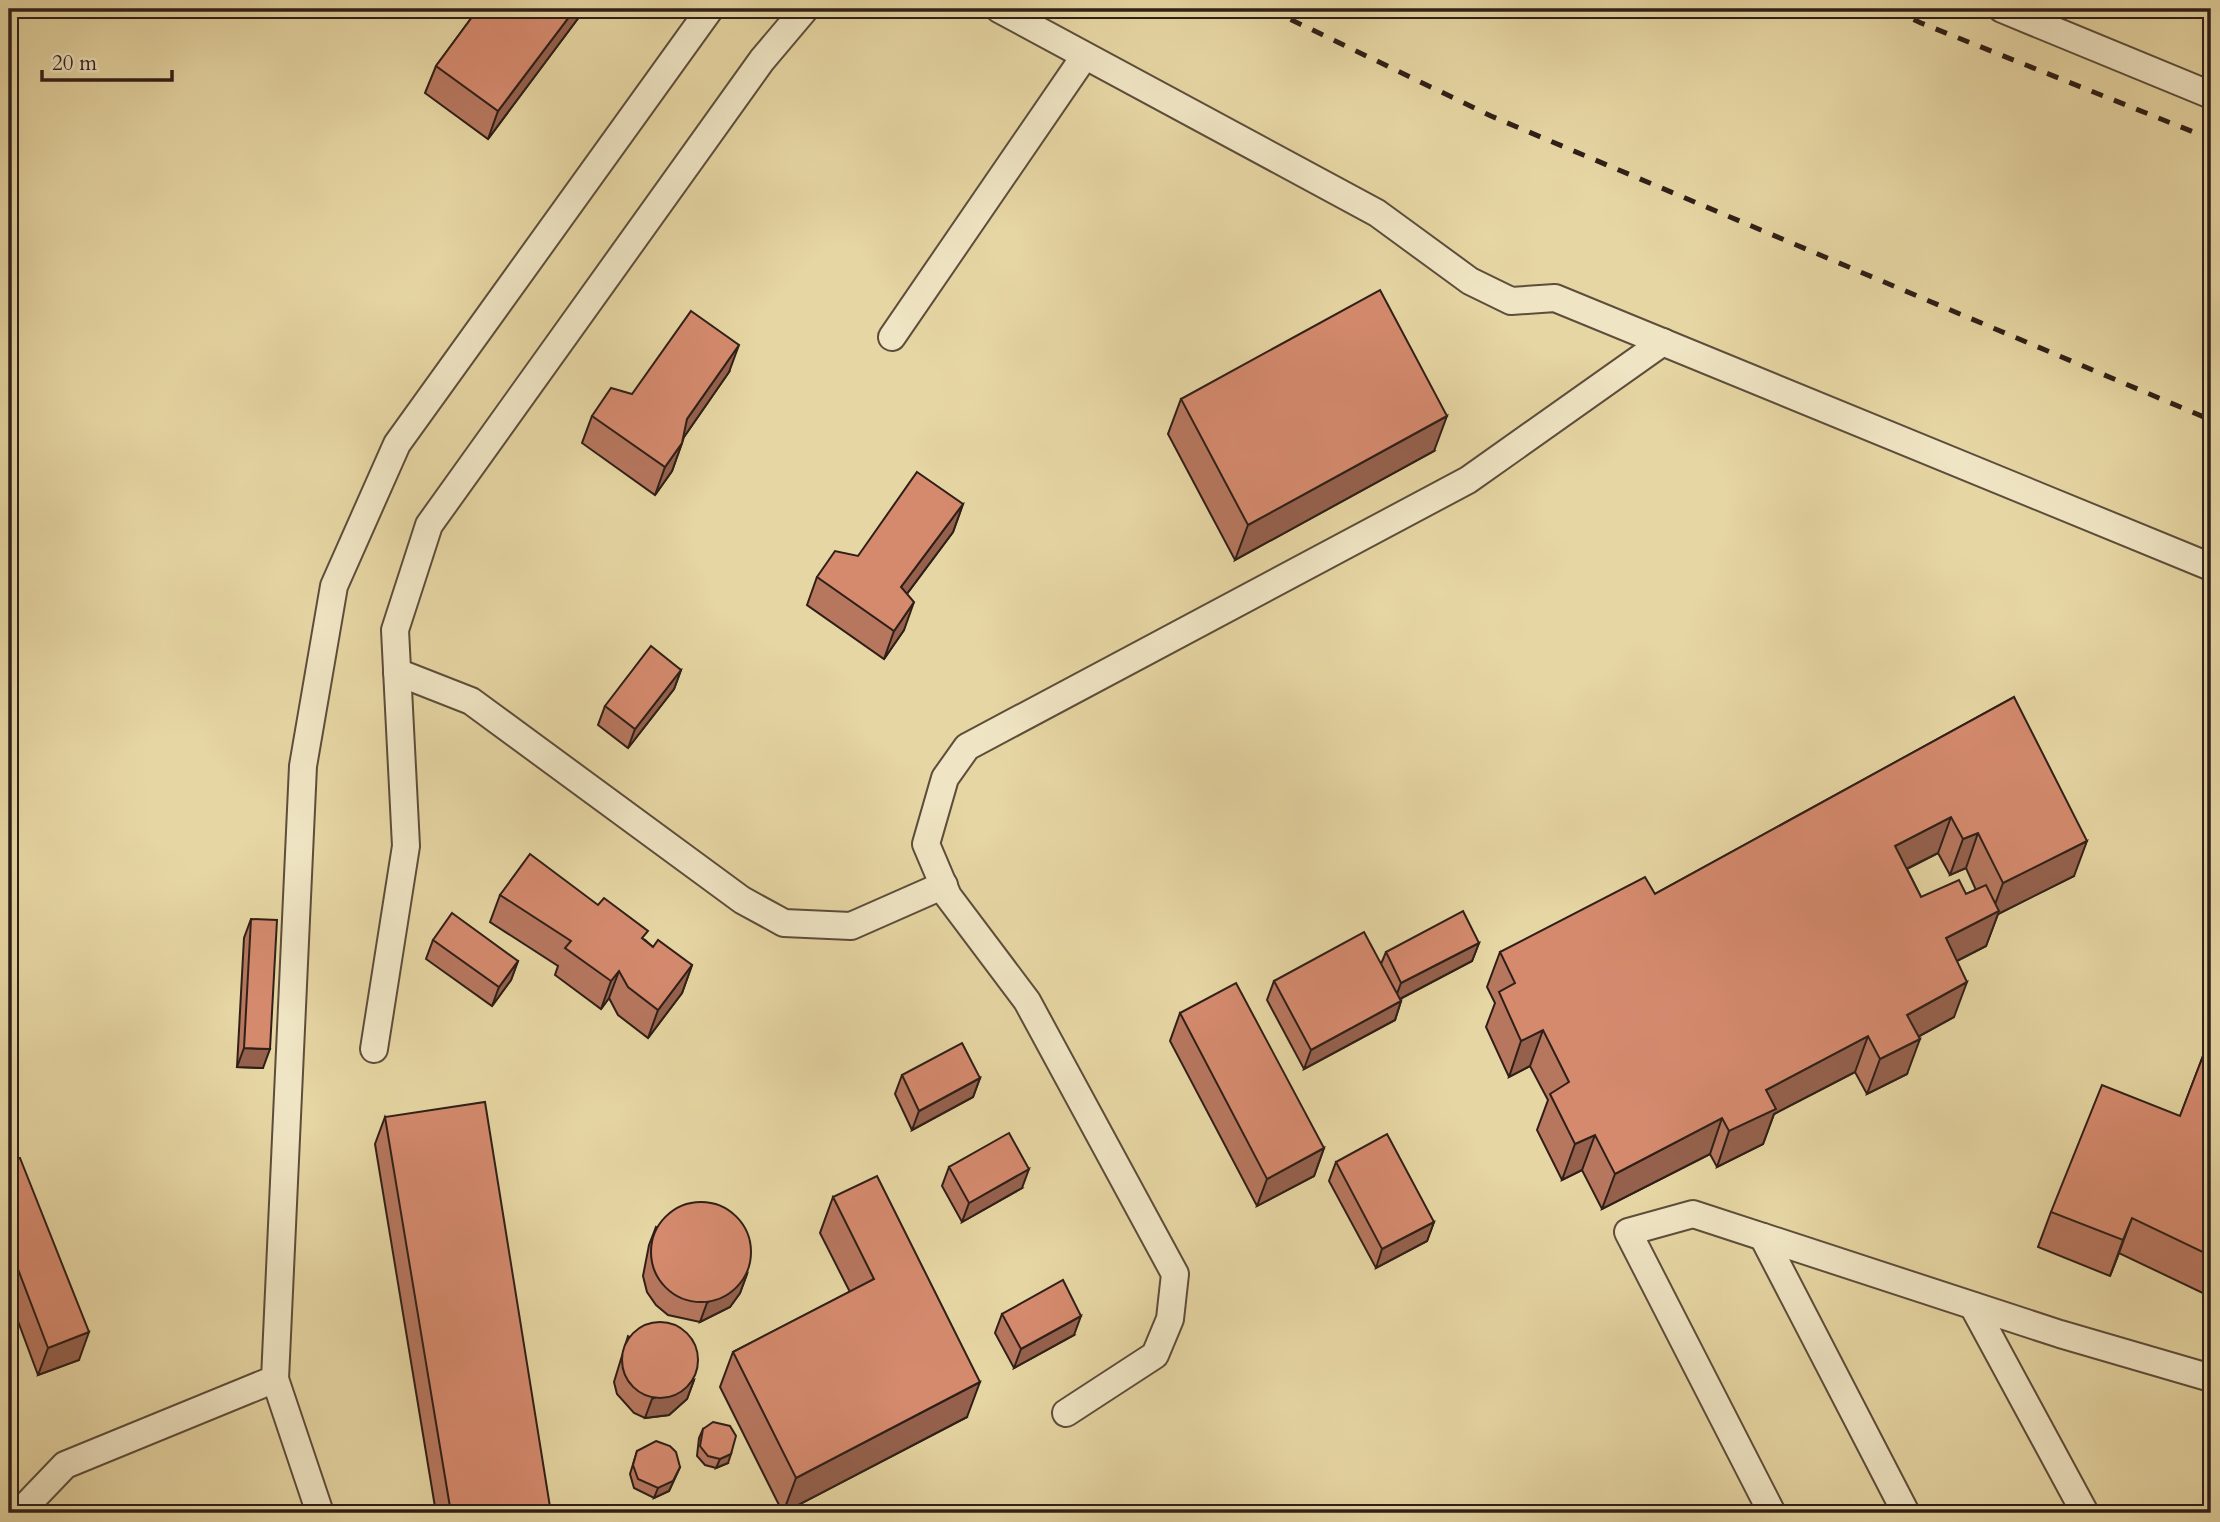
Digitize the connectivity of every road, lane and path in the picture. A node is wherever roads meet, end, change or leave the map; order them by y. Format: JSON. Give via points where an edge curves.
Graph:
{"nodes":[{"id":1,"x":710,"y":9,"type":"edge"},
{"id":2,"x":805,"y":9,"type":"edge"},
{"id":3,"x":999,"y":9,"type":"edge"},
{"id":4,"x":2002,"y":9,"type":"edge"},
{"id":5,"x":1084,"y":57,"type":"junction"},
{"id":6,"x":2211,"y":95,"type":"edge"},
{"id":7,"x":892,"y":337,"type":"dead end"},
{"id":8,"x":1663,"y":342,"type":"junction"},
{"id":9,"x":2211,"y":567,"type":"edge"},
{"id":10,"x":397,"y":672,"type":"junction"},
{"id":11,"x":944,"y":886,"type":"junction"},
{"id":12,"x":374,"y":1049,"type":"dead end"},
{"id":13,"x":1763,"y":1237,"type":"junction"},
{"id":14,"x":1973,"y":1306,"type":"junction"},
{"id":15,"x":2211,"y":1378,"type":"edge"},
{"id":16,"x":275,"y":1379,"type":"junction"},
{"id":17,"x":1066,"y":1413,"type":"dead end"},
{"id":18,"x":19,"y":1513,"type":"edge"},
{"id":19,"x":320,"y":1513,"type":"edge"},
{"id":20,"x":1772,"y":1513,"type":"edge"},
{"id":21,"x":1906,"y":1513,"type":"edge"},
{"id":22,"x":2084,"y":1513,"type":"edge"}],
"edges":[{"from":1,"to":16,"type":"lane","via":[[397,444],[334,586],[303,766]]},
{"from":2,"to":10,"type":"lane","via":[[762,60],[429,525],[395,630]]},
{"from":3,"to":5,"type":"lane"},
{"from":4,"to":6,"type":"lane"},
{"from":5,"to":7,"type":"lane"},
{"from":5,"to":8,"type":"lane","via":[[1377,213],[1470,281],[1511,301],[1555,298]]},
{"from":8,"to":9,"type":"lane"},
{"from":8,"to":11,"type":"lane","via":[[1468,480],[967,747],[945,778],[926,845]]},
{"from":10,"to":11,"type":"lane","via":[[471,701],[742,901],[785,923],[851,926]]},
{"from":10,"to":12,"type":"lane","via":[[406,846]]},
{"from":11,"to":17,"type":"lane","via":[[1027,1001],[1175,1274],[1170,1319],[1155,1355]]},
{"from":13,"to":14,"type":"lane"},
{"from":13,"to":20,"type":"lane","via":[[1693,1214],[1628,1232]]},
{"from":13,"to":21,"type":"lane"},
{"from":14,"to":15,"type":"lane"},
{"from":14,"to":22,"type":"lane"},
{"from":16,"to":18,"type":"lane","via":[[65,1465]]},
{"from":16,"to":19,"type":"lane"}]}
